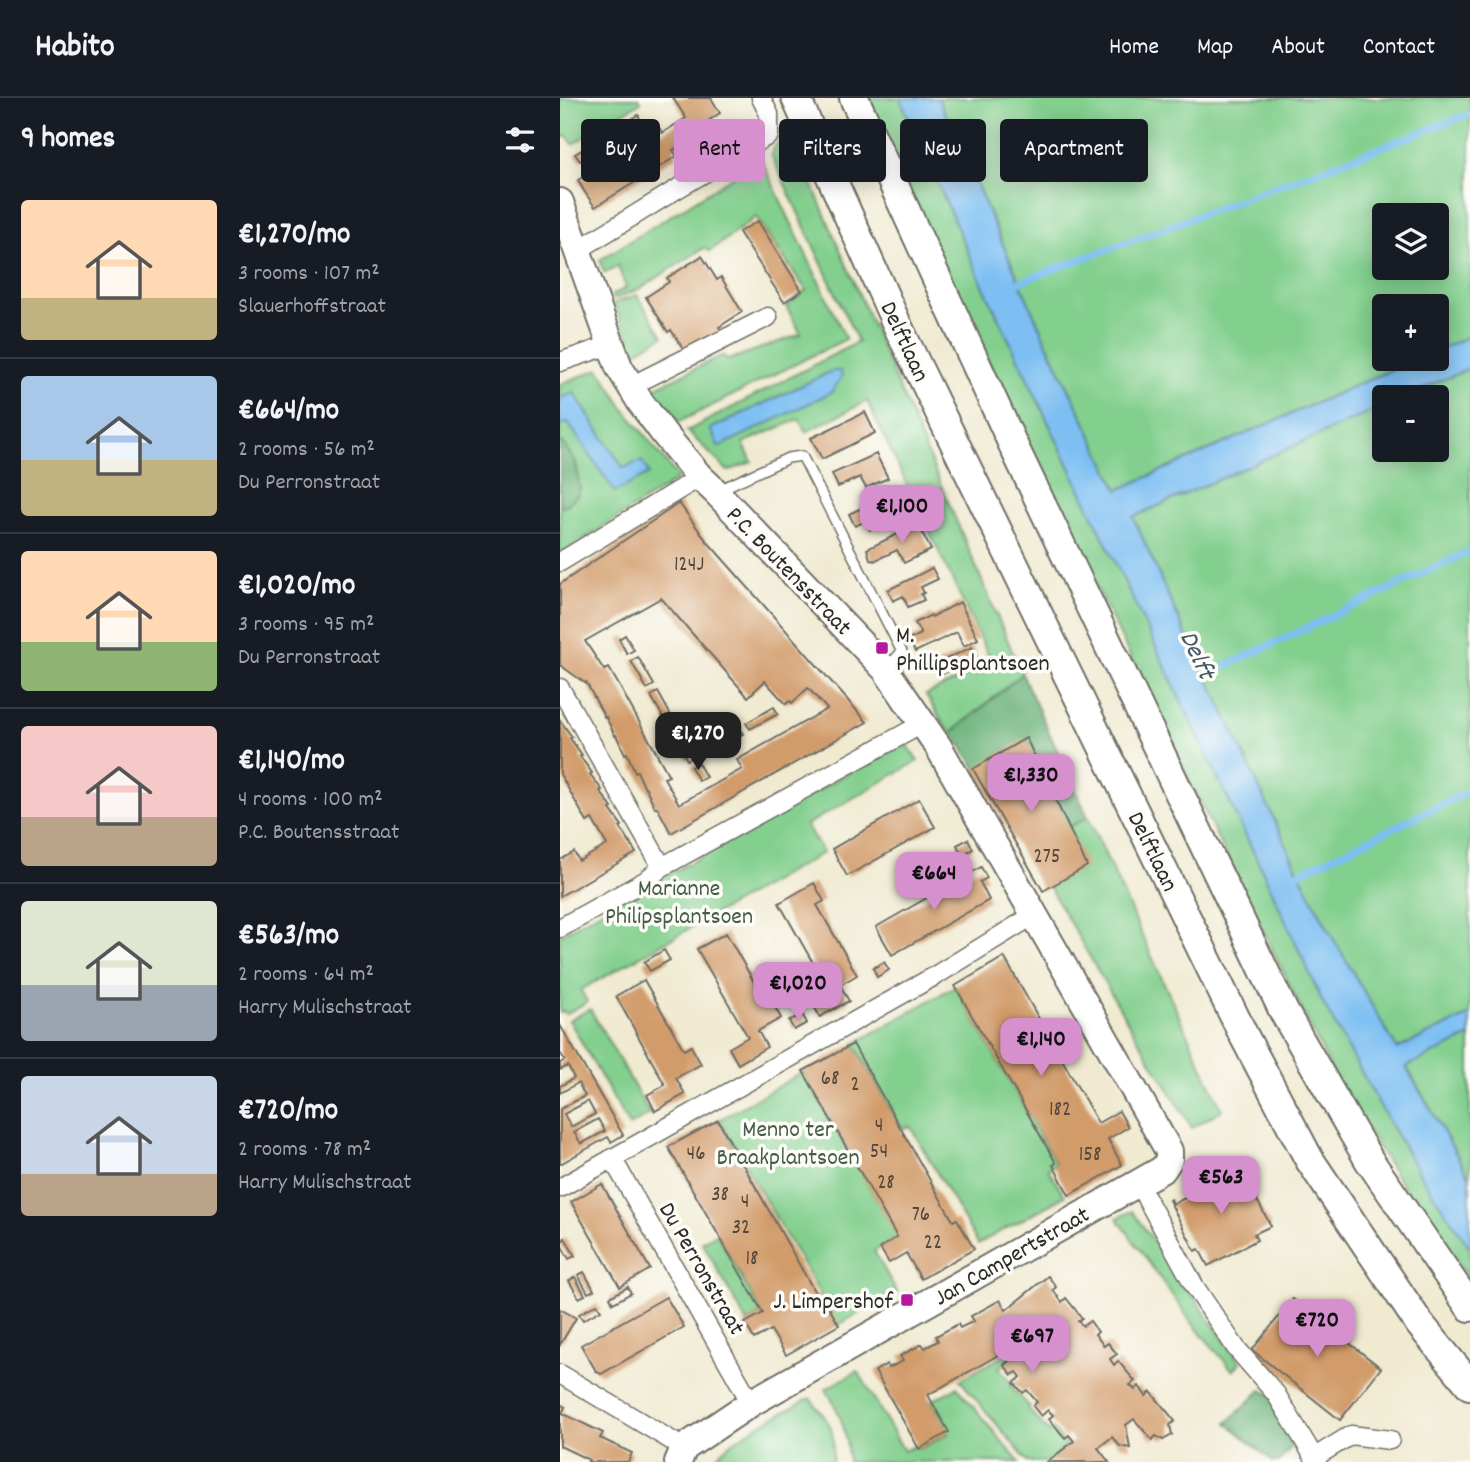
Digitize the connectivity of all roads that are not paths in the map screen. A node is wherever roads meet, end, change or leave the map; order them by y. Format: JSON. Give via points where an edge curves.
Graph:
{"nodes":[{"id":1,"x":761,"y":98,"type":"edge"},
{"id":2,"x":796,"y":98,"type":"edge"},
{"id":3,"x":855,"y":98,"type":"edge"},
{"id":4,"x":560,"y":202,"type":"edge"},
{"id":5,"x":578,"y":250,"type":"junction"},
{"id":6,"x":768,"y":317,"type":"dead end"},
{"id":7,"x":610,"y":345,"type":"junction"},
{"id":8,"x":560,"y":362,"type":"edge"},
{"id":9,"x":631,"y":386,"type":"junction"},
{"id":10,"x":708,"y":484,"type":"junction"},
{"id":11,"x":560,"y":562,"type":"edge"},
{"id":12,"x":885,"y":669,"type":"junction"},
{"id":13,"x":560,"y":688,"type":"edge"},
{"id":14,"x":922,"y":724,"type":"junction"},
{"id":15,"x":662,"y":867,"type":"junction"},
{"id":16,"x":1034,"y":915,"type":"junction"},
{"id":17,"x":560,"y":928,"type":"edge"},
{"id":18,"x":612,"y":1158,"type":"junction"},
{"id":19,"x":1169,"y":1160,"type":"joint"},
{"id":20,"x":1138,"y":1183,"type":"junction"},
{"id":21,"x":560,"y":1188,"type":"edge"},
{"id":22,"x":1470,"y":1307,"type":"edge"},
{"id":23,"x":560,"y":1374,"type":"edge"},
{"id":24,"x":1470,"y":1385,"type":"edge"},
{"id":25,"x":751,"y":1403,"type":"junction"},
{"id":26,"x":1390,"y":1440,"type":"dead end"},
{"id":27,"x":681,"y":1455,"type":"edge"},
{"id":28,"x":1316,"y":1459,"type":"edge"}],
"edges":[{"from":1,"to":5,"type":"street","via":[[769,114],[769,135]]},
{"from":2,"to":24,"type":"main road","name":"Delftlaan","via":[[899,329],[1244,1036],[1309,1159],[1419,1323]]},
{"from":3,"to":22,"type":"main road","name":"Delftlaan","via":[[1015,449],[1284,1012],[1369,1160]]},
{"from":4,"to":5,"type":"street","name":"P.C. Boutensstraat"},
{"from":5,"to":7,"type":"street","name":"P.C. Boutensstraat"},
{"from":6,"to":9,"type":"street"},
{"from":7,"to":8,"type":"street"},
{"from":7,"to":9,"type":"street","name":"P.C. Boutensstraat"},
{"from":9,"to":10,"type":"street","name":"P.C. Boutensstraat","via":[[665,435]]},
{"from":10,"to":11,"type":"street"},
{"from":10,"to":12,"type":"street","name":"P.C. Boutensstraat"},
{"from":10,"to":12,"type":"lane","via":[[802,456],[902,652]]},
{"from":12,"to":14,"type":"street","name":"P.C. Boutensstraat"},
{"from":13,"to":15,"type":"street"},
{"from":14,"to":15,"type":"street"},
{"from":14,"to":16,"type":"street","name":"P.C. Boutensstraat"},
{"from":15,"to":17,"type":"street"},
{"from":16,"to":18,"type":"street"},
{"from":16,"to":19,"type":"street","name":"P.C. Boutensstraat","via":[[1169,1151]]},
{"from":18,"to":21,"type":"street"},
{"from":18,"to":25,"type":"street","name":"Du Perronstraat"},
{"from":19,"to":20,"type":"street","name":"Jan Campertstraat","via":[[1163,1169]]},
{"from":20,"to":25,"type":"street","name":"Jan Campertstraat"},
{"from":20,"to":28,"type":"street","via":[[1195,1287],[1236,1348],[1276,1394]]},
{"from":23,"to":27,"type":"street"},
{"from":25,"to":27,"type":"street","name":"Jan Campertstraat"},
{"from":26,"to":28,"type":"street","via":[[1351,1435]]}]}
